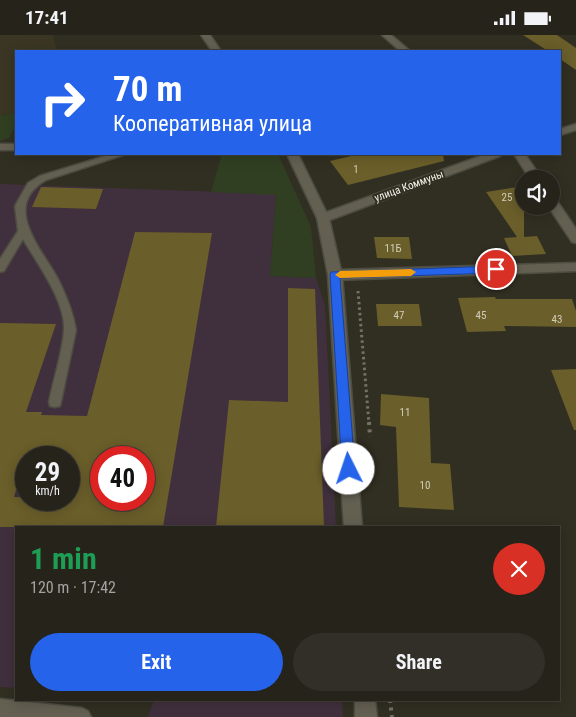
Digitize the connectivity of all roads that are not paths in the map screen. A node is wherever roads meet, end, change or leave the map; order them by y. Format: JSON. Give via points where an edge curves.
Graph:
{"nodes":[{"id":1,"x":205,"y":35,"type":"edge"},
{"id":2,"x":386,"y":35,"type":"edge"},
{"id":3,"x":216,"y":50,"type":"edge"},
{"id":4,"x":404,"y":50,"type":"edge"},
{"id":5,"x":576,"y":127,"type":"edge"},
{"id":6,"x":561,"y":132,"type":"edge"},
{"id":7,"x":15,"y":147,"type":"edge"},
{"id":8,"x":0,"y":148,"type":"edge"},
{"id":9,"x":118,"y":155,"type":"edge"},
{"id":10,"x":292,"y":155,"type":"edge"},
{"id":11,"x":493,"y":155,"type":"edge"},
{"id":12,"x":521,"y":155,"type":"edge"},
{"id":13,"x":530,"y":170,"type":"edge"},
{"id":14,"x":560,"y":215,"type":"edge"},
{"id":15,"x":323,"y":218,"type":"junction"},
{"id":16,"x":23,"y":231,"type":"junction"},
{"id":17,"x":576,"y":239,"type":"edge"},
{"id":18,"x":576,"y":267,"type":"edge"},
{"id":19,"x":0,"y":268,"type":"edge"},
{"id":20,"x":335,"y":275,"type":"junction"},
{"id":21,"x":56,"y":402,"type":"dead end"},
{"id":22,"x":353,"y":526,"type":"edge"},
{"id":23,"x":365,"y":701,"type":"edge"},
{"id":24,"x":0,"y":708,"type":"edge"},
{"id":25,"x":82,"y":717,"type":"edge"},
{"id":26,"x":366,"y":717,"type":"edge"}],
"edges":[{"from":1,"to":3,"type":"street"},
{"from":2,"to":4,"type":"street"},
{"from":5,"to":6,"type":"street"},
{"from":7,"to":8,"type":"lane"},
{"from":9,"to":16,"type":"lane","via":[[43,178],[31,185],[20,206]]},
{"from":10,"to":15,"type":"street"},
{"from":11,"to":15,"type":"street","name":"улица Коммуны"},
{"from":12,"to":13,"type":"street"},
{"from":14,"to":17,"type":"street"},
{"from":15,"to":20,"type":"street"},
{"from":16,"to":19,"type":"lane"},
{"from":16,"to":21,"type":"lane","via":[[51,278],[70,320]]},
{"from":18,"to":20,"type":"street"},
{"from":20,"to":22,"type":"street"},
{"from":23,"to":26,"type":"street"},
{"from":24,"to":25,"type":"lane"}]}
